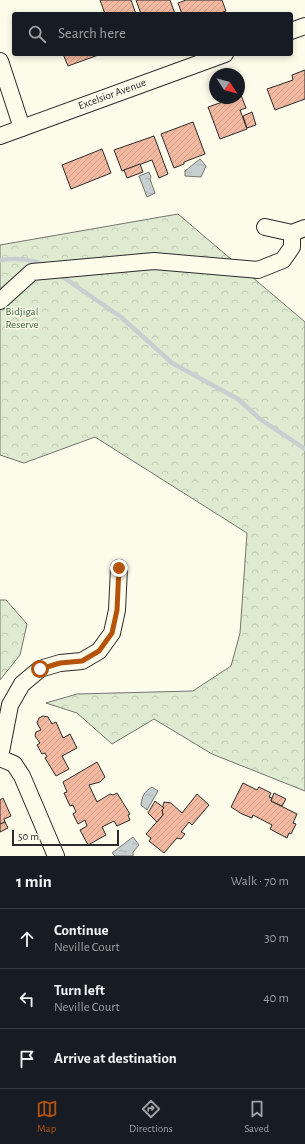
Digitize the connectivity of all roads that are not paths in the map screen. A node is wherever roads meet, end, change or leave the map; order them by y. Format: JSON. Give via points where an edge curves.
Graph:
{"nodes":[{"id":1,"x":305,"y":26,"type":"edge"},
{"id":2,"x":293,"y":30,"type":"edge"},
{"id":3,"x":220,"y":56,"type":"edge"},
{"id":4,"x":0,"y":61,"type":"edge"},
{"id":5,"x":22,"y":128,"type":"junction"},
{"id":6,"x":0,"y":136,"type":"edge"},
{"id":7,"x":265,"y":227,"type":"dead end"},
{"id":8,"x":299,"y":231,"type":"edge"},
{"id":9,"x":0,"y":301,"type":"edge"},
{"id":10,"x":119,"y":568,"type":"dead end"},
{"id":11,"x":0,"y":757,"type":"edge"},
{"id":12,"x":56,"y":856,"type":"edge"}],
"edges":[{"from":1,"to":2,"type":"street"},
{"from":3,"to":5,"type":"street","name":"Excelsior Avenue"},
{"from":4,"to":5,"type":"street"},
{"from":5,"to":6,"type":"street","name":"Excelsior Avenue"},
{"from":7,"to":8,"type":"street"},
{"from":8,"to":9,"type":"street","via":[[283,260],[258,270],[154,261],[32,272]]},
{"from":10,"to":11,"type":"street","via":[[117,610],[112,633],[99,651],[82,661],[60,663],[40,669],[22,684],[10,705]]},
{"from":11,"to":12,"type":"street","via":[[14,764],[22,776]]}]}
